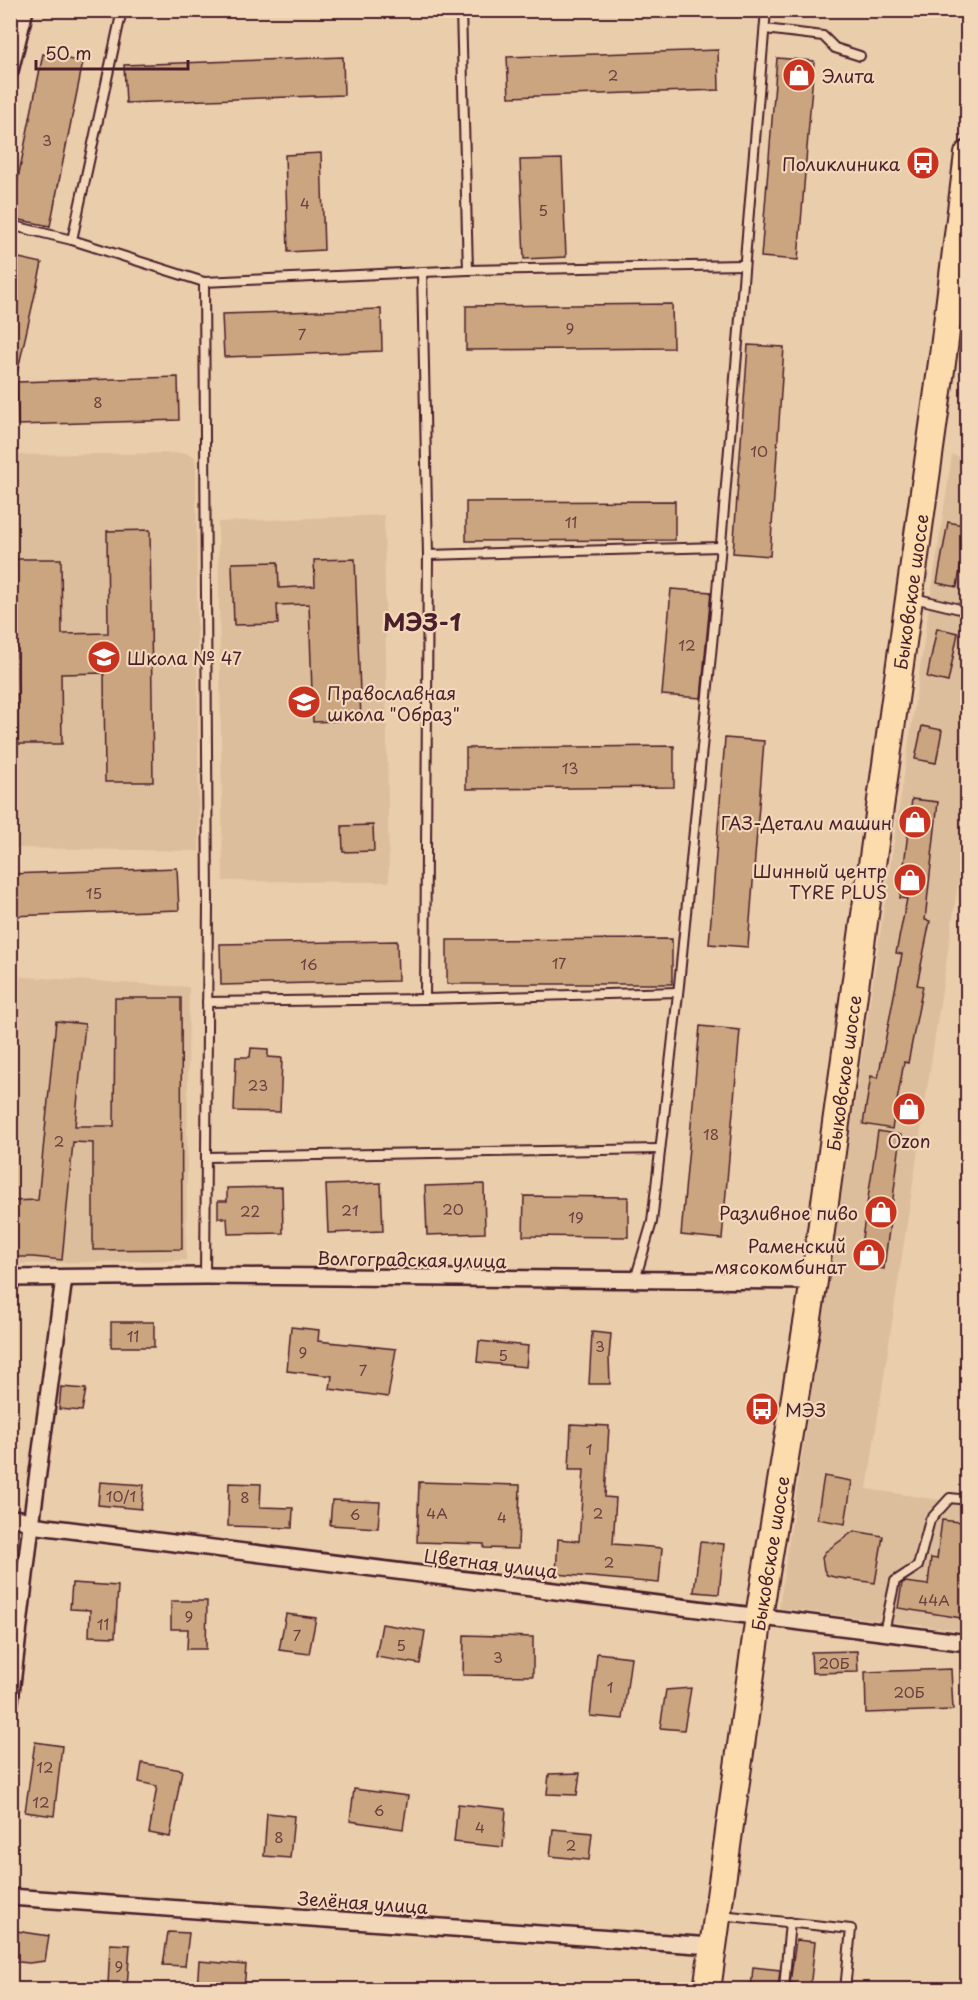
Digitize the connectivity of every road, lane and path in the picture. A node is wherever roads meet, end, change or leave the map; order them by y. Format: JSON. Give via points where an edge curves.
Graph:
{"nodes":[{"id":1,"x":26,"y":10,"type":"edge"},
{"id":2,"x":122,"y":10,"type":"edge"},
{"id":3,"x":461,"y":10,"type":"edge"},
{"id":4,"x":766,"y":10,"type":"edge"},
{"id":5,"x":765,"y":29,"type":"junction"},
{"id":6,"x":860,"y":56,"type":"dead end"},
{"id":7,"x":10,"y":71,"type":"edge"},
{"id":8,"x":968,"y":154,"type":"edge"},
{"id":9,"x":10,"y":225,"type":"edge"},
{"id":10,"x":72,"y":240,"type":"junction"},
{"id":11,"x":744,"y":266,"type":"junction"},
{"id":12,"x":468,"y":270,"type":"junction"},
{"id":13,"x":422,"y":272,"type":"junction"},
{"id":14,"x":204,"y":282,"type":"junction"},
{"id":15,"x":720,"y":547,"type":"junction"},
{"id":16,"x":428,"y":555,"type":"junction"},
{"id":17,"x":910,"y":597,"type":"junction"},
{"id":18,"x":968,"y":611,"type":"edge"},
{"id":19,"x":678,"y":992,"type":"junction"},
{"id":20,"x":425,"y":999,"type":"junction"},
{"id":21,"x":207,"y":1002,"type":"junction"},
{"id":22,"x":660,"y":1149,"type":"junction"},
{"id":23,"x":206,"y":1157,"type":"junction"},
{"id":24,"x":205,"y":1276,"type":"junction"},
{"id":25,"x":10,"y":1278,"type":"edge"},
{"id":26,"x":64,"y":1278,"type":"junction"},
{"id":27,"x":635,"y":1280,"type":"junction"},
{"id":28,"x":814,"y":1281,"type":"junction"},
{"id":29,"x":968,"y":1500,"type":"edge"},
{"id":30,"x":10,"y":1518,"type":"edge"},
{"id":31,"x":31,"y":1525,"type":"junction"},
{"id":32,"x":759,"y":1616,"type":"junction"},
{"id":33,"x":884,"y":1632,"type":"junction"},
{"id":34,"x":968,"y":1643,"type":"edge"},
{"id":35,"x":10,"y":1701,"type":"edge"},
{"id":36,"x":10,"y":1897,"type":"edge"},
{"id":37,"x":717,"y":1915,"type":"junction"},
{"id":38,"x":790,"y":1922,"type":"junction"},
{"id":39,"x":712,"y":1946,"type":"junction"},
{"id":40,"x":707,"y":1989,"type":"edge"},
{"id":41,"x":799,"y":1989,"type":"edge"},
{"id":42,"x":844,"y":1989,"type":"edge"}],
"edges":[{"from":1,"to":7,"type":"street"},
{"from":2,"to":10,"type":"lane"},
{"from":3,"to":12,"type":"lane"},
{"from":4,"to":5,"type":"lane"},
{"from":5,"to":6,"type":"lane","via":[[823,36],[835,48]]},
{"from":5,"to":11,"type":"lane"},
{"from":8,"to":17,"type":"main road","name":"Быковское шоссе"},
{"from":9,"to":10,"type":"lane"},
{"from":10,"to":14,"type":"lane"},
{"from":11,"to":12,"type":"lane"},
{"from":11,"to":15,"type":"lane"},
{"from":12,"to":13,"type":"lane"},
{"from":13,"to":14,"type":"lane"},
{"from":13,"to":16,"type":"lane"},
{"from":14,"to":21,"type":"lane"},
{"from":15,"to":16,"type":"lane"},
{"from":15,"to":19,"type":"lane"},
{"from":16,"to":20,"type":"lane"},
{"from":17,"to":18,"type":"lane"},
{"from":17,"to":28,"type":"main road","name":"Быковское шоссе"},
{"from":19,"to":20,"type":"lane"},
{"from":19,"to":22,"type":"lane"},
{"from":20,"to":21,"type":"lane"},
{"from":21,"to":23,"type":"lane"},
{"from":22,"to":23,"type":"lane"},
{"from":22,"to":27,"type":"lane","via":[[652,1222]]},
{"from":23,"to":24,"type":"lane"},
{"from":24,"to":26,"type":"street","name":"Волгоградская улица"},
{"from":24,"to":27,"type":"street","name":"Волгоградская улица"},
{"from":25,"to":26,"type":"street","name":"Волгоградская улица"},
{"from":26,"to":31,"type":"street"},
{"from":27,"to":28,"type":"street","name":"Волгоградская улица"},
{"from":28,"to":32,"type":"main road","name":"Быковское шоссе"},
{"from":29,"to":33,"type":"lane","via":[[950,1497],[930,1520],[918,1566],[895,1581]]},
{"from":30,"to":31,"type":"street","name":"Цветная улица"},
{"from":31,"to":32,"type":"street","name":"Цветная улица"},
{"from":31,"to":35,"type":"street"},
{"from":32,"to":33,"type":"street","name":"Цветная улица"},
{"from":32,"to":37,"type":"main road","name":"Быковское шоссе"},
{"from":33,"to":34,"type":"street","name":"Цветная улица"},
{"from":36,"to":39,"type":"street","name":"Зелёная улица"},
{"from":37,"to":38,"type":"lane"},
{"from":37,"to":39,"type":"main road","name":"Быковское шоссе"},
{"from":38,"to":41,"type":"lane","via":[[784,1988]]},
{"from":38,"to":42,"type":"lane","via":[[851,1929]]},
{"from":39,"to":40,"type":"main road","name":"Быковское шоссе"}]}
